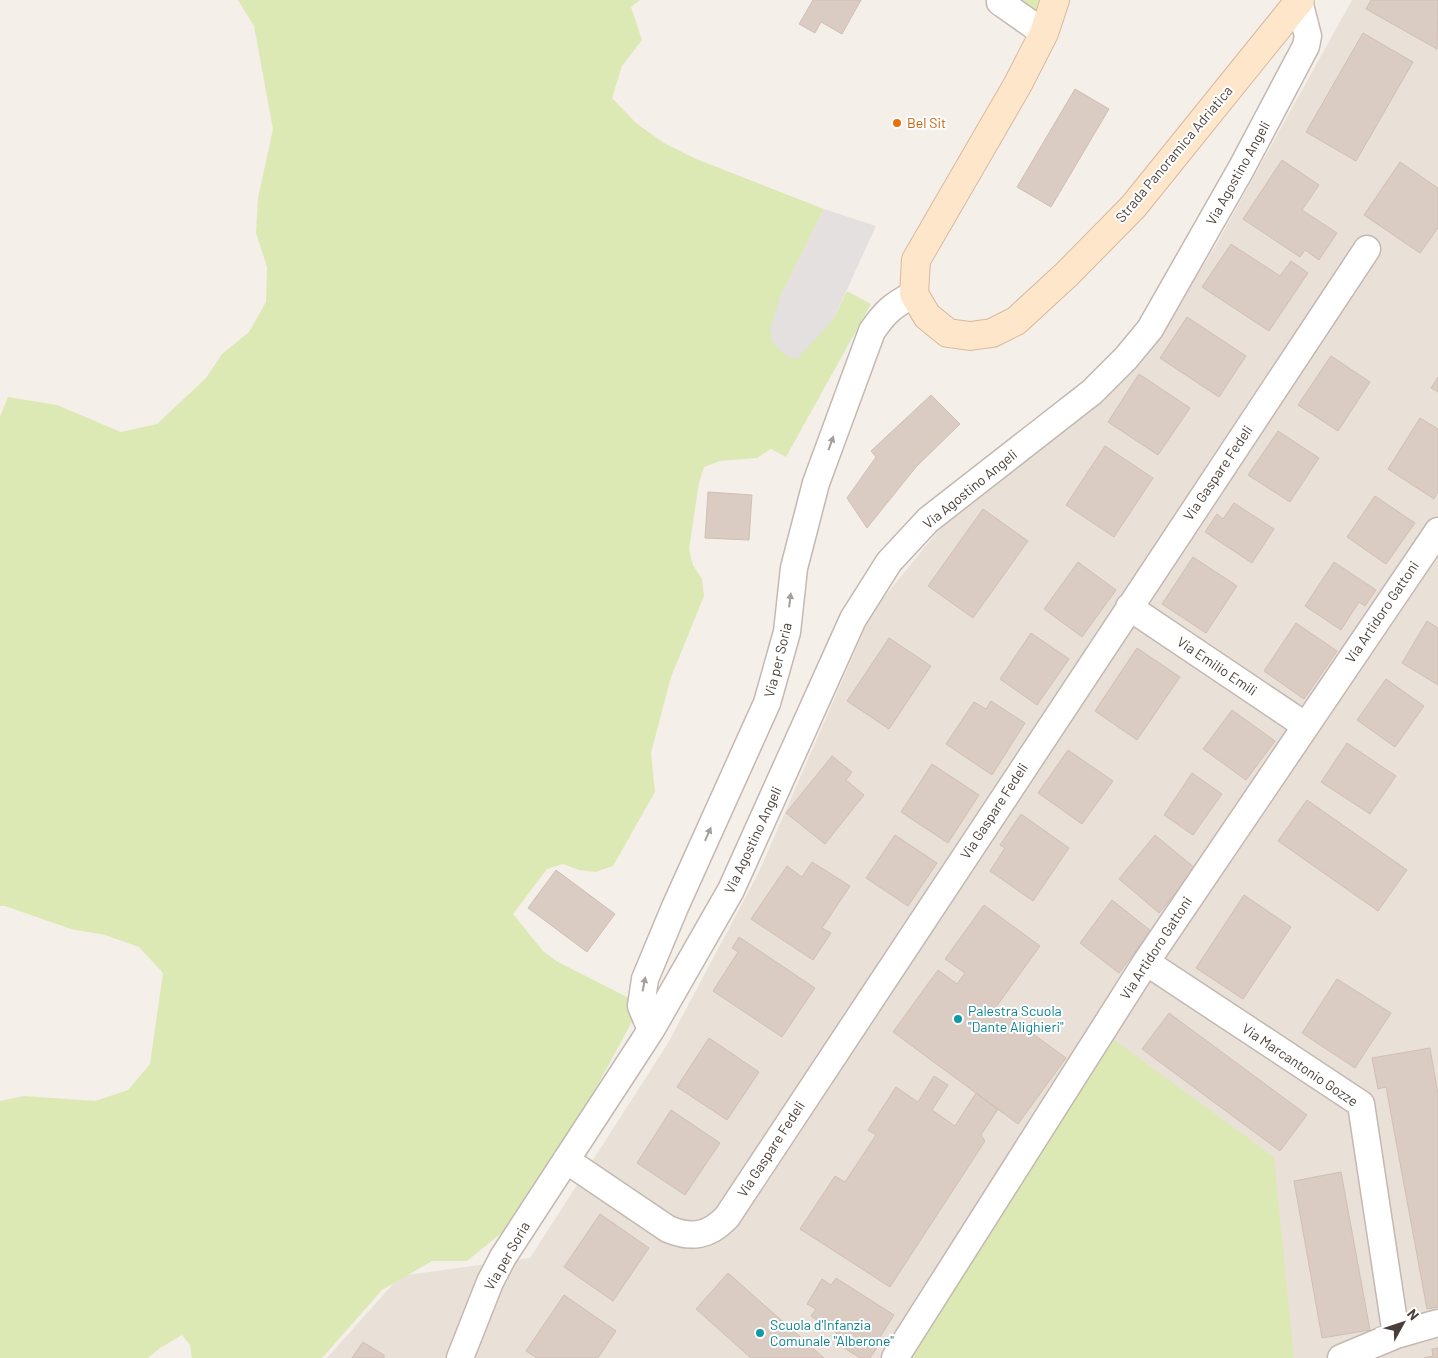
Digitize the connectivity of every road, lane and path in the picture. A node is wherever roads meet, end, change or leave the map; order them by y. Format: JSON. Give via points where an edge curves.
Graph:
{"nodes":[{"id":1,"x":1000,"y":0,"type":"edge"},
{"id":2,"x":1055,"y":0,"type":"edge"},
{"id":3,"x":1300,"y":0,"type":"edge"},
{"id":4,"x":1044,"y":33,"type":"junction"},
{"id":5,"x":1367,"y":249,"type":"dead end"},
{"id":6,"x":914,"y":294,"type":"junction"},
{"id":7,"x":1435,"y":540,"type":"edge"},
{"id":8,"x":1129,"y":607,"type":"junction"},
{"id":9,"x":1306,"y":726,"type":"junction"},
{"id":10,"x":1146,"y":962,"type":"junction"},
{"id":11,"x":651,"y":1030,"type":"junction"},
{"id":12,"x":566,"y":1160,"type":"junction"},
{"id":13,"x":1438,"y":1323,"type":"edge"},
{"id":14,"x":1396,"y":1335,"type":"junction"},
{"id":15,"x":460,"y":1358,"type":"edge"},
{"id":16,"x":895,"y":1358,"type":"edge"},
{"id":17,"x":1341,"y":1358,"type":"edge"}],
"edges":[{"from":1,"to":4,"type":"street"},
{"from":2,"to":4,"type":"street"},
{"from":3,"to":6,"type":"street","name":"Strada Panoramica Adriatica","via":[[1133,207],[1016,320],[992,333],[970,336],[948,333],[926,316]]},
{"from":3,"to":11,"type":"street","name":"Via Agostino Angeli","via":[[1308,36],[1306,46],[1150,329],[1092,392],[928,520],[889,562],[852,619],[731,890]]},
{"from":4,"to":6,"type":"street","via":[[916,260]]},
{"from":5,"to":8,"type":"street","name":"Via Gaspare Fedeli"},
{"from":11,"to":6,"type":"street","name":"Via per Soria","one_way":true,"via":[[641,1006],[644,979],[767,703],[787,632],[794,568],[816,482],[872,331],[894,305]]},
{"from":7,"to":9,"type":"street","name":"Via Artidoro Gattoni"},
{"from":8,"to":9,"type":"street","name":"Via Emilio Emili"},
{"from":8,"to":12,"type":"street","name":"Via Gaspare Fedeli","via":[[727,1217],[718,1226],[696,1235],[668,1229]]},
{"from":9,"to":10,"type":"street","name":"Via Artidoro Gattoni"},
{"from":10,"to":14,"type":"street","name":"Via Marcantonio Gozze","via":[[1361,1104]]},
{"from":10,"to":16,"type":"street","name":"Via Artidoro Gattoni"},
{"from":11,"to":12,"type":"street","name":"Via Agostino Angeli"},
{"from":12,"to":15,"type":"street","name":"Via per Soria","via":[[503,1257]]},
{"from":13,"to":14,"type":"street"},
{"from":14,"to":17,"type":"street"}]}
